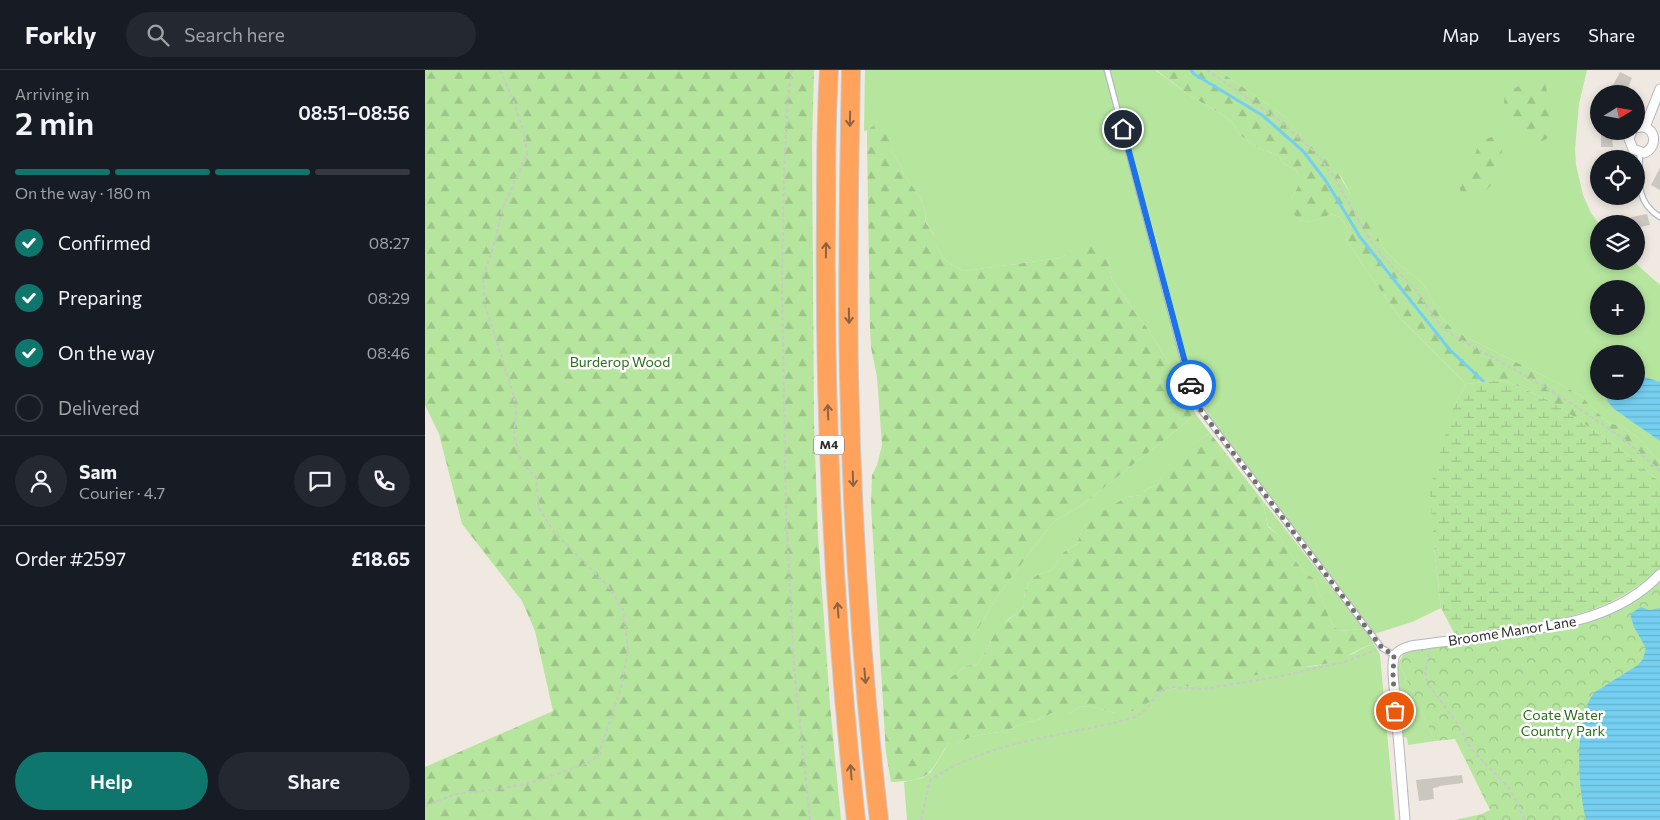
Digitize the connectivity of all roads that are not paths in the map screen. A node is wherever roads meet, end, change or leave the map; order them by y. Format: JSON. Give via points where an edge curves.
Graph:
{"nodes":[{"id":1,"x":829,"y":70,"type":"edge"},
{"id":2,"x":851,"y":70,"type":"edge"},
{"id":3,"x":1107,"y":70,"type":"edge"},
{"id":4,"x":1660,"y":89,"type":"edge"},
{"id":5,"x":1645,"y":119,"type":"edge"},
{"id":6,"x":1645,"y":128,"type":"edge"},
{"id":7,"x":1658,"y":138,"type":"edge"},
{"id":8,"x":1645,"y":152,"type":"edge"},
{"id":9,"x":1645,"y":203,"type":"edge"},
{"id":10,"x":1660,"y":217,"type":"edge"},
{"id":11,"x":1660,"y":574,"type":"edge"},
{"id":12,"x":1394,"y":655,"type":"junction"},
{"id":13,"x":856,"y":820,"type":"edge"},
{"id":14,"x":879,"y":820,"type":"edge"},
{"id":15,"x":1405,"y":820,"type":"edge"}],
"edges":[{"from":13,"to":1,"type":"highway","number":"M4","one_way":true,"via":[[831,512],[825,279]]},
{"from":2,"to":14,"type":"highway","number":"M4","one_way":true,"via":[[848,279],[853,483],[865,680]]},
{"from":3,"to":12,"type":"lane","via":[[1188,378],[1200,409],[1382,648]]},
{"from":4,"to":5,"type":"street"},
{"from":6,"to":7,"type":"street"},
{"from":7,"to":8,"type":"street"},
{"from":9,"to":10,"type":"lane"},
{"from":11,"to":12,"type":"street","name":"Broome Manor Lane","via":[[1643,591],[1590,618],[1555,627],[1411,646]]},
{"from":12,"to":15,"type":"street","via":[[1394,693]]}]}
